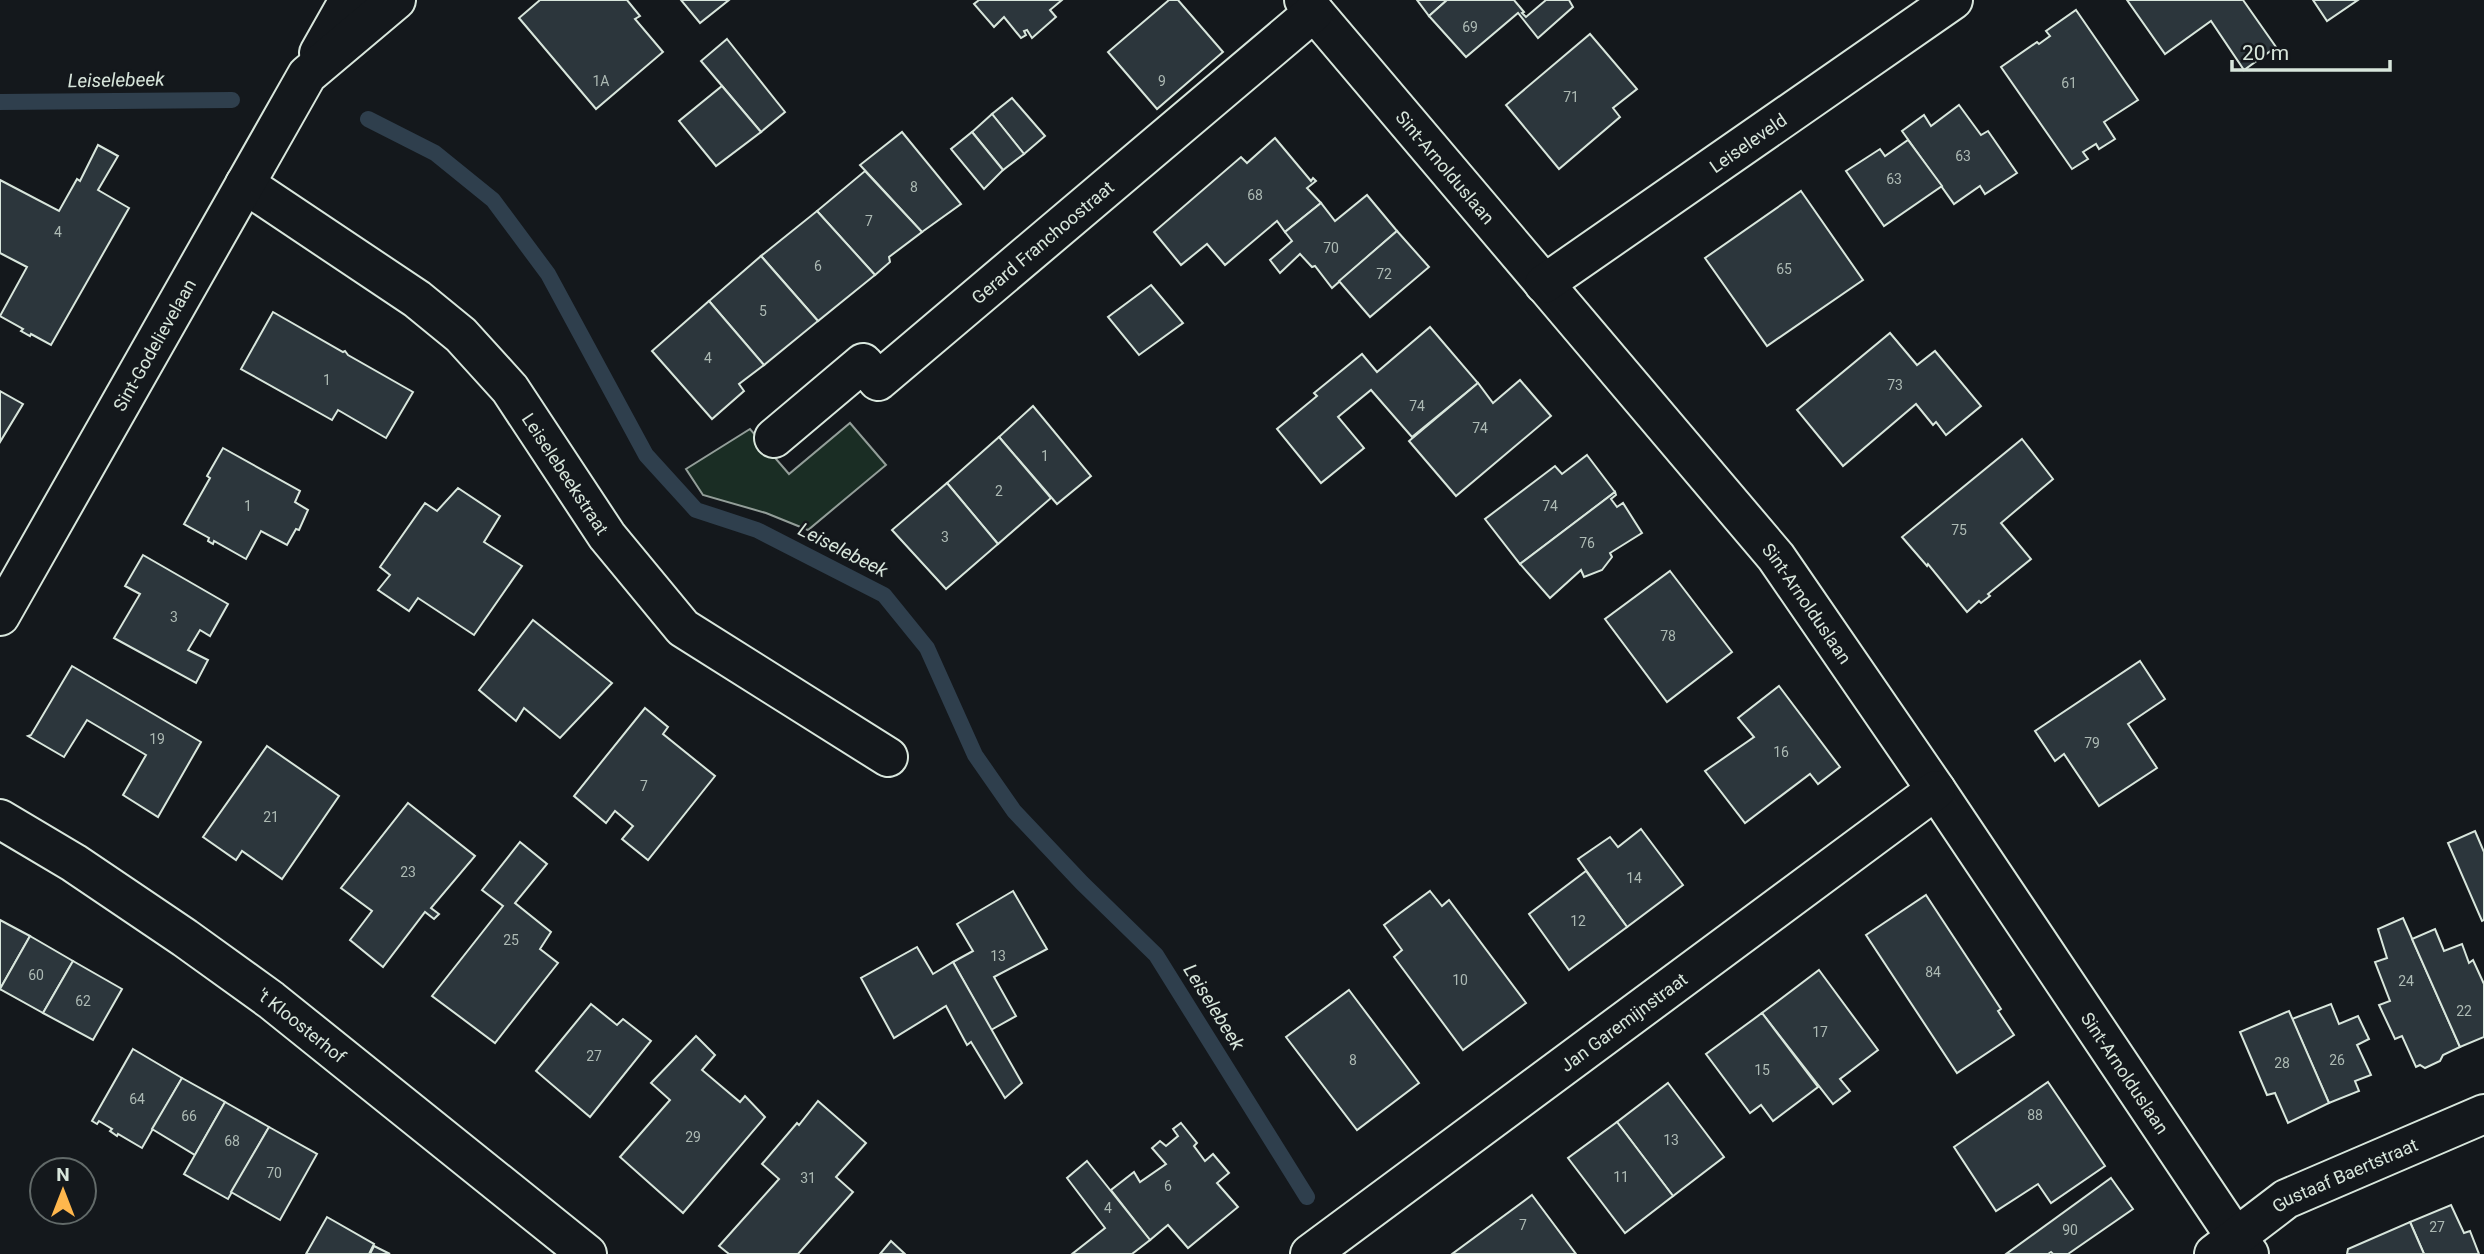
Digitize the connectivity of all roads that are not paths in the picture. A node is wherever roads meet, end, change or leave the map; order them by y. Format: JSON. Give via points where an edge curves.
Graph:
{"nodes":[{"id":1,"x":349,"y":0,"type":"edge"},
{"id":2,"x":396,"y":0,"type":"edge"},
{"id":3,"x":1953,"y":0,"type":"edge"},
{"id":4,"x":1309,"y":6,"type":"edge"},
{"id":5,"x":307,"y":75,"type":"junction"},
{"id":6,"x":245,"y":184,"type":"junction"},
{"id":7,"x":1544,"y":284,"type":"junction"},
{"id":8,"x":774,"y":438,"type":"dead end"},
{"id":9,"x":0,"y":616,"type":"edge"},
{"id":10,"x":888,"y":757,"type":"dead end"},
{"id":11,"x":1936,"y":790,"type":"junction"},
{"id":12,"x":0,"y":819,"type":"edge"},
{"id":13,"x":2484,"y":1114,"type":"edge"},
{"id":14,"x":2233,"y":1249,"type":"edge"},
{"id":15,"x":587,"y":1254,"type":"edge"},
{"id":16,"x":1310,"y":1254,"type":"edge"}],
"edges":[{"from":1,"to":5,"type":"street","name":"Sint-Godelievelaan"},
{"from":2,"to":5,"type":"street","name":"Sint-Godelievelaan"},
{"from":3,"to":7,"type":"street","name":"Leiseleveld"},
{"from":4,"to":7,"type":"street","name":"Sint-Arnolduslaan"},
{"from":4,"to":8,"type":"street","name":"Gerard Franchoostraat","via":[[878,381],[863,363]]},
{"from":5,"to":6,"type":"street","name":"Sint-Godelievelaan"},
{"from":6,"to":9,"type":"street","name":"Sint-Godelievelaan"},
{"from":6,"to":10,"type":"street","name":"Leiselebeekstraat","via":[[417,299],[461,335],[510,389],[607,536],[683,628]]},
{"from":7,"to":11,"type":"street","name":"Sint-Arnolduslaan","via":[[1776,557]]},
{"from":11,"to":14,"type":"street","name":"Sint-Arnolduslaan"},
{"from":11,"to":16,"type":"street","name":"Jan Garemijnstraat"},
{"from":12,"to":15,"type":"street","name":"'t Kloosterhof","via":[[85,870],[271,1000]]},
{"from":13,"to":14,"type":"street","name":"Gustaaf Baertstraat","via":[[2286,1199]]}]}
